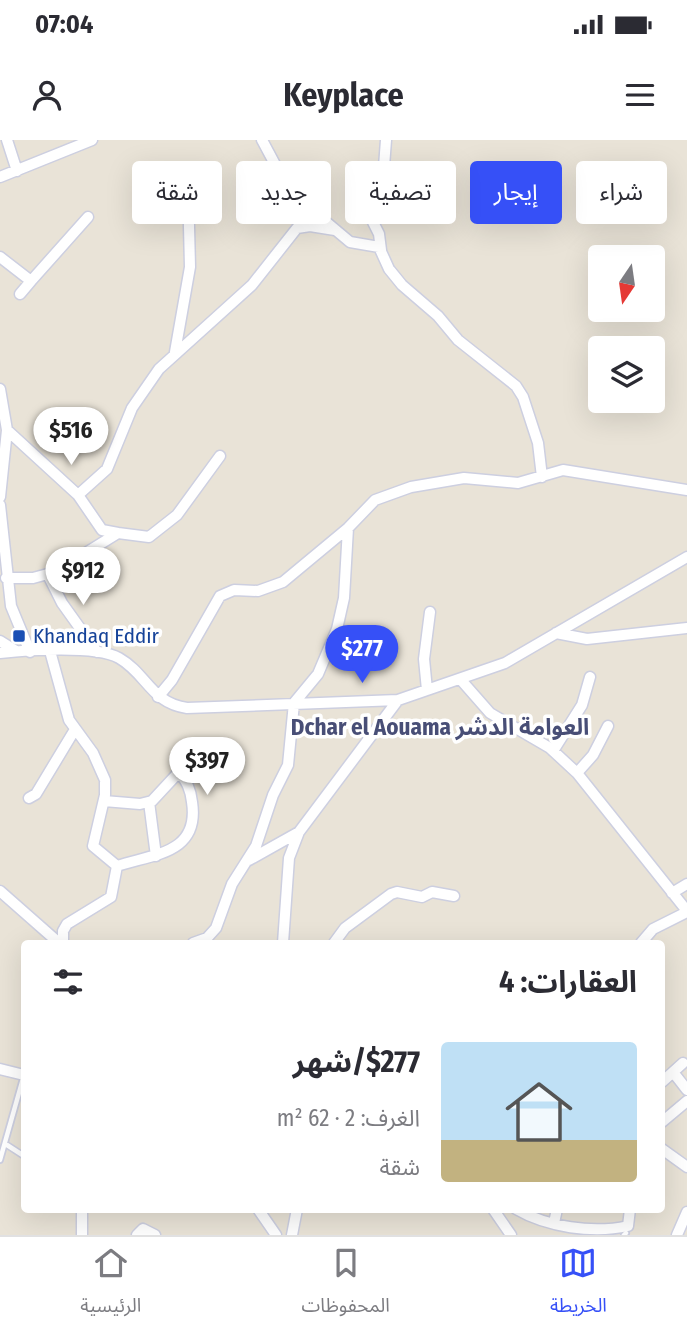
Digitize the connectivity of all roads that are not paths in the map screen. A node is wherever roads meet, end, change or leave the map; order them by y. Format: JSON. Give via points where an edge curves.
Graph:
{"nodes":[{"id":1,"x":7,"y":140,"type":"edge"},
{"id":2,"x":93,"y":140,"type":"edge"},
{"id":3,"x":262,"y":140,"type":"edge"},
{"id":4,"x":386,"y":140,"type":"edge"},
{"id":5,"x":17,"y":171,"type":"junction"},
{"id":6,"x":0,"y":177,"type":"edge"},
{"id":7,"x":88,"y":217,"type":"dead end"},
{"id":8,"x":189,"y":224,"type":"edge"},
{"id":9,"x":335,"y":230,"type":"junction"},
{"id":10,"x":381,"y":250,"type":"junction"},
{"id":11,"x":0,"y":257,"type":"edge"},
{"id":12,"x":31,"y":281,"type":"junction"},
{"id":13,"x":20,"y":294,"type":"dead end"},
{"id":14,"x":175,"y":352,"type":"junction"},
{"id":15,"x":0,"y":389,"type":"edge"},
{"id":16,"x":7,"y":430,"type":"junction"},
{"id":17,"x":220,"y":456,"type":"dead end"},
{"id":18,"x":542,"y":477,"type":"junction"},
{"id":19,"x":687,"y":490,"type":"edge"},
{"id":20,"x":78,"y":495,"type":"junction"},
{"id":21,"x":0,"y":497,"type":"edge"},
{"id":22,"x":0,"y":505,"type":"edge"},
{"id":23,"x":348,"y":528,"type":"junction"},
{"id":24,"x":118,"y":533,"type":"junction"},
{"id":25,"x":687,"y":556,"type":"edge"},
{"id":26,"x":48,"y":575,"type":"junction"},
{"id":27,"x":6,"y":578,"type":"junction"},
{"id":28,"x":430,"y":612,"type":"dead end"},
{"id":29,"x":687,"y":628,"type":"edge"},
{"id":30,"x":556,"y":633,"type":"junction"},
{"id":31,"x":0,"y":641,"type":"edge"},
{"id":32,"x":50,"y":651,"type":"junction"},
{"id":33,"x":16,"y":652,"type":"junction"},
{"id":34,"x":30,"y":652,"type":"junction"},
{"id":35,"x":96,"y":652,"type":"junction"},
{"id":36,"x":0,"y":653,"type":"edge"},
{"id":37,"x":590,"y":677,"type":"dead end"},
{"id":38,"x":461,"y":680,"type":"junction"},
{"id":39,"x":427,"y":690,"type":"junction"},
{"id":40,"x":158,"y":697,"type":"junction"},
{"id":41,"x":398,"y":700,"type":"junction"},
{"id":42,"x":294,"y":703,"type":"junction"},
{"id":43,"x":608,"y":726,"type":"dead end"},
{"id":44,"x":74,"y":732,"type":"junction"},
{"id":45,"x":553,"y":751,"type":"junction"},
{"id":46,"x":578,"y":774,"type":"junction"},
{"id":47,"x":29,"y":798,"type":"dead end"},
{"id":48,"x":104,"y":801,"type":"junction"},
{"id":49,"x":149,"y":802,"type":"junction"},
{"id":50,"x":299,"y":832,"type":"junction"},
{"id":51,"x":156,"y":856,"type":"junction"},
{"id":52,"x":249,"y":860,"type":"junction"},
{"id":53,"x":117,"y":866,"type":"junction"},
{"id":54,"x":687,"y":884,"type":"edge"},
{"id":55,"x":0,"y":891,"type":"edge"},
{"id":56,"x":672,"y":893,"type":"junction"},
{"id":57,"x":454,"y":896,"type":"dead end"},
{"id":58,"x":687,"y":911,"type":"edge"},
{"id":59,"x":57,"y":940,"type":"edge"},
{"id":60,"x":62,"y":940,"type":"edge"},
{"id":61,"x":201,"y":940,"type":"edge"},
{"id":62,"x":283,"y":940,"type":"edge"},
{"id":63,"x":336,"y":940,"type":"edge"},
{"id":64,"x":644,"y":940,"type":"edge"},
{"id":65,"x":683,"y":1063,"type":"dead end"},
{"id":66,"x":0,"y":1069,"type":"edge"},
{"id":67,"x":673,"y":1072,"type":"junction"},
{"id":68,"x":21,"y":1074,"type":"edge"},
{"id":69,"x":665,"y":1079,"type":"edge"},
{"id":70,"x":21,"y":1087,"type":"edge"},
{"id":71,"x":687,"y":1090,"type":"edge"},
{"id":72,"x":687,"y":1101,"type":"edge"},
{"id":73,"x":665,"y":1119,"type":"edge"},
{"id":74,"x":7,"y":1145,"type":"junction"},
{"id":75,"x":665,"y":1151,"type":"edge"},
{"id":76,"x":21,"y":1154,"type":"edge"},
{"id":77,"x":0,"y":1160,"type":"edge"},
{"id":78,"x":687,"y":1167,"type":"edge"},
{"id":79,"x":687,"y":1212,"type":"edge"},
{"id":80,"x":82,"y":1213,"type":"edge"},
{"id":81,"x":261,"y":1213,"type":"edge"},
{"id":82,"x":296,"y":1213,"type":"edge"},
{"id":83,"x":497,"y":1213,"type":"edge"},
{"id":84,"x":524,"y":1213,"type":"edge"},
{"id":85,"x":557,"y":1213,"type":"edge"},
{"id":86,"x":629,"y":1213,"type":"edge"},
{"id":87,"x":554,"y":1223,"type":"junction"},
{"id":88,"x":626,"y":1232,"type":"edge"},
{"id":89,"x":82,"y":1235,"type":"edge"},
{"id":90,"x":137,"y":1235,"type":"edge"},
{"id":91,"x":155,"y":1235,"type":"edge"},
{"id":92,"x":276,"y":1235,"type":"edge"},
{"id":93,"x":292,"y":1235,"type":"edge"},
{"id":94,"x":511,"y":1235,"type":"edge"},
{"id":95,"x":677,"y":1235,"type":"edge"}],
"edges":[{"from":1,"to":5,"type":"street"},
{"from":2,"to":5,"type":"street"},
{"from":3,"to":9,"type":"street","via":[[285,183]]},
{"from":4,"to":10,"type":"street","via":[[383,180],[366,208]]},
{"from":5,"to":6,"type":"street"},
{"from":7,"to":12,"type":"street"},
{"from":8,"to":14,"type":"street","via":[[190,267]]},
{"from":9,"to":10,"type":"street","via":[[350,243],[374,244]]},
{"from":9,"to":14,"type":"street","via":[[297,228],[252,285]]},
{"from":10,"to":18,"type":"street","via":[[402,285],[458,340],[516,386],[538,443]]},
{"from":11,"to":12,"type":"street"},
{"from":12,"to":13,"type":"street"},
{"from":14,"to":20,"type":"street","via":[[132,408],[107,468]]},
{"from":15,"to":16,"type":"street"},
{"from":16,"to":20,"type":"street"},
{"from":16,"to":21,"type":"street"},
{"from":17,"to":24,"type":"street","via":[[177,515],[156,533],[144,538]]},
{"from":18,"to":19,"type":"street","via":[[571,471]]},
{"from":18,"to":23,"type":"street","via":[[518,483],[450,479],[386,494]]},
{"from":20,"to":24,"type":"street","via":[[102,530]]},
{"from":22,"to":27,"type":"street"},
{"from":23,"to":40,"type":"street","via":[[283,582],[220,596]]},
{"from":23,"to":42,"type":"street","via":[[344,598],[337,629],[318,674]]},
{"from":24,"to":26,"type":"street"},
{"from":25,"to":30,"type":"street"},
{"from":26,"to":27,"type":"street"},
{"from":26,"to":35,"type":"street"},
{"from":27,"to":34,"type":"street","via":[[11,606]]},
{"from":28,"to":39,"type":"street","via":[[424,659]]},
{"from":29,"to":30,"type":"street","via":[[587,639]]},
{"from":30,"to":38,"type":"street","via":[[505,663]]},
{"from":31,"to":33,"type":"street"},
{"from":32,"to":34,"type":"street"},
{"from":32,"to":35,"type":"street"},
{"from":32,"to":44,"type":"street"},
{"from":33,"to":34,"type":"street"},
{"from":33,"to":36,"type":"street"},
{"from":35,"to":40,"type":"street","via":[[118,658]]},
{"from":37,"to":45,"type":"street","via":[[582,705]]},
{"from":38,"to":39,"type":"street"},
{"from":38,"to":45,"type":"street","via":[[490,713]]},
{"from":39,"to":41,"type":"street"},
{"from":40,"to":42,"type":"street","via":[[187,708]]},
{"from":41,"to":42,"type":"street"},
{"from":41,"to":50,"type":"street"},
{"from":42,"to":52,"type":"street","via":[[288,765]]},
{"from":43,"to":46,"type":"street"},
{"from":44,"to":47,"type":"street","via":[[36,794]]},
{"from":44,"to":48,"type":"street","via":[[93,753],[104,775]]},
{"from":45,"to":46,"type":"street"},
{"from":46,"to":56,"type":"street"},
{"from":48,"to":49,"type":"street"},
{"from":48,"to":53,"type":"street","via":[[93,846]]},
{"from":49,"to":51,"type":"street"},
{"from":49,"to":51,"type":"street","via":[[178,773],[193,804],[192,824],[184,841]]},
{"from":50,"to":52,"type":"street"},
{"from":50,"to":62,"type":"street","via":[[286,877]]},
{"from":51,"to":53,"type":"street"},
{"from":52,"to":61,"type":"street","via":[[232,884],[216,928]]},
{"from":53,"to":60,"type":"street","via":[[111,897],[67,924]]},
{"from":54,"to":56,"type":"street"},
{"from":55,"to":59,"type":"street"},
{"from":56,"to":58,"type":"street"},
{"from":57,"to":63,"type":"street","via":[[391,894],[345,928]]},
{"from":58,"to":64,"type":"street","via":[[653,929]]},
{"from":65,"to":67,"type":"street"},
{"from":66,"to":68,"type":"street"},
{"from":67,"to":69,"type":"street"},
{"from":67,"to":71,"type":"street"},
{"from":70,"to":74,"type":"lane"},
{"from":72,"to":73,"type":"street"},
{"from":74,"to":76,"type":"lane"},
{"from":74,"to":77,"type":"lane"},
{"from":75,"to":78,"type":"street"},
{"from":79,"to":95,"type":"street"},
{"from":80,"to":89,"type":"street"},
{"from":81,"to":92,"type":"street"},
{"from":82,"to":93,"type":"street"},
{"from":83,"to":94,"type":"street"},
{"from":84,"to":87,"type":"street"},
{"from":85,"to":87,"type":"street"},
{"from":86,"to":88,"type":"street"},
{"from":87,"to":88,"type":"street"},
{"from":90,"to":91,"type":"street","via":[[144,1229]]}]}
